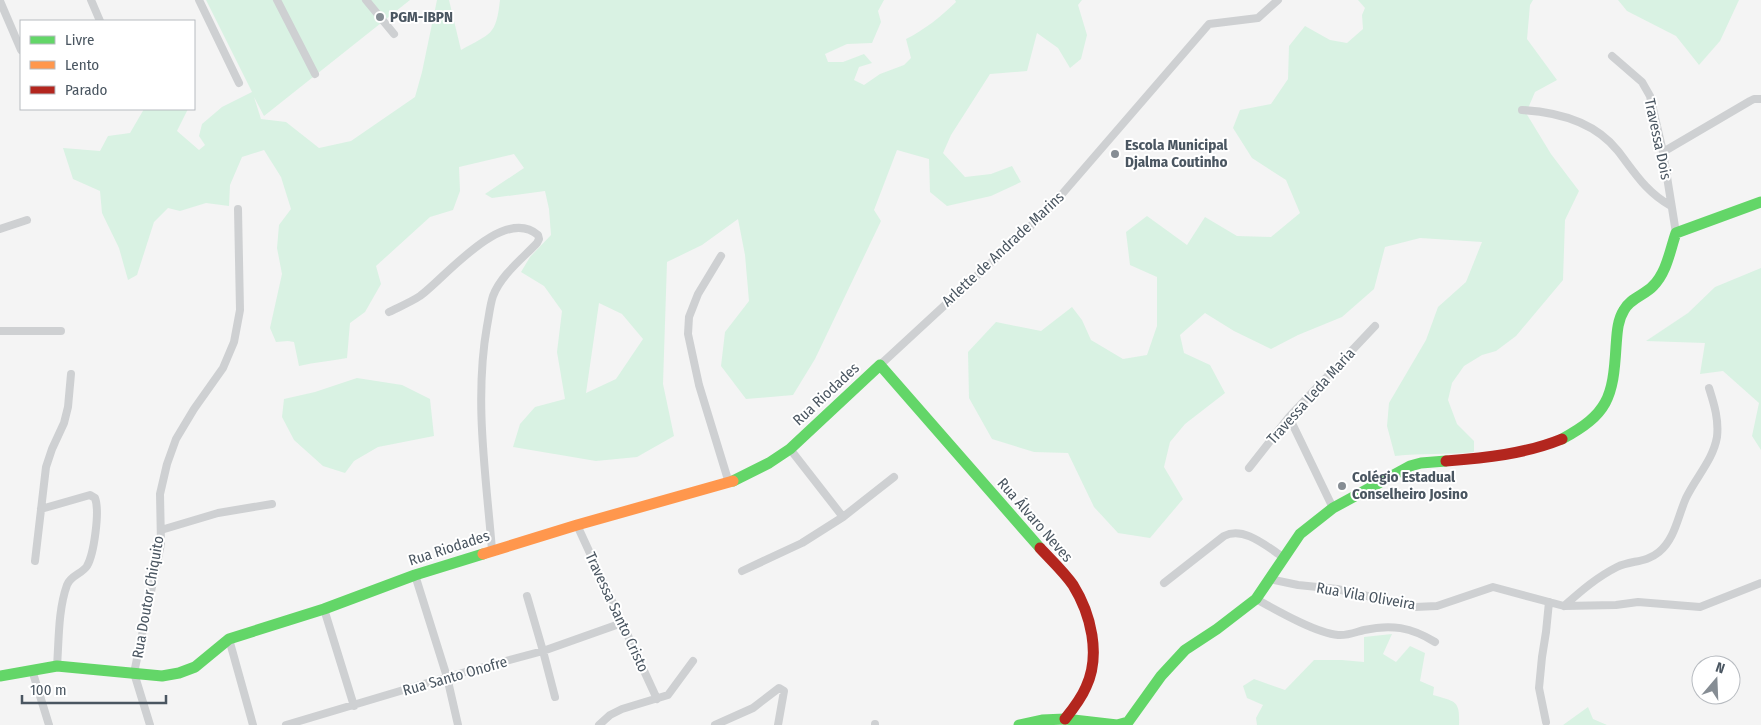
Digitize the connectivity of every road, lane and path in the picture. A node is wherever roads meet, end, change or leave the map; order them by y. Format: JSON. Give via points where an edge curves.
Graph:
{"nodes":[{"id":1,"x":91,"y":0,"type":"edge"},
{"id":2,"x":200,"y":0,"type":"edge"},
{"id":3,"x":277,"y":0,"type":"edge"},
{"id":4,"x":366,"y":0,"type":"edge"},
{"id":5,"x":0,"y":1,"type":"edge"},
{"id":6,"x":1278,"y":1,"type":"edge"},
{"id":7,"x":100,"y":20,"type":"edge"},
{"id":8,"x":394,"y":34,"type":"dead end"},
{"id":9,"x":20,"y":48,"type":"edge"},
{"id":10,"x":1612,"y":56,"type":"dead end"},
{"id":11,"x":315,"y":74,"type":"dead end"},
{"id":12,"x":239,"y":83,"type":"dead end"},
{"id":13,"x":1761,"y":99,"type":"edge"},
{"id":14,"x":1522,"y":110,"type":"dead end"},
{"id":15,"x":1663,"y":152,"type":"junction"},
{"id":16,"x":1761,"y":202,"type":"edge"},
{"id":17,"x":1671,"y":206,"type":"junction"},
{"id":18,"x":238,"y":209,"type":"dead end"},
{"id":19,"x":27,"y":220,"type":"dead end"},
{"id":20,"x":0,"y":229,"type":"edge"},
{"id":21,"x":1676,"y":233,"type":"junction"},
{"id":22,"x":721,"y":256,"type":"dead end"},
{"id":23,"x":389,"y":312,"type":"dead end"},
{"id":24,"x":1375,"y":326,"type":"dead end"},
{"id":25,"x":0,"y":331,"type":"edge"},
{"id":26,"x":61,"y":331,"type":"dead end"},
{"id":27,"x":880,"y":364,"type":"junction"},
{"id":28,"x":71,"y":374,"type":"dead end"},
{"id":29,"x":1709,"y":388,"type":"dead end"},
{"id":30,"x":1289,"y":416,"type":"junction"},
{"id":31,"x":790,"y":449,"type":"junction"},
{"id":32,"x":1249,"y":468,"type":"dead end"},
{"id":33,"x":894,"y":477,"type":"dead end"},
{"id":34,"x":729,"y":483,"type":"junction"},
{"id":35,"x":272,"y":504,"type":"dead end"},
{"id":36,"x":1334,"y":508,"type":"junction"},
{"id":37,"x":41,"y":509,"type":"junction"},
{"id":38,"x":843,"y":516,"type":"junction"},
{"id":39,"x":577,"y":525,"type":"junction"},
{"id":40,"x":161,"y":530,"type":"junction"},
{"id":41,"x":492,"y":550,"type":"junction"},
{"id":42,"x":1283,"y":557,"type":"junction"},
{"id":43,"x":35,"y":561,"type":"dead end"},
{"id":44,"x":742,"y":571,"type":"dead end"},
{"id":45,"x":415,"y":575,"type":"junction"},
{"id":46,"x":1269,"y":579,"type":"junction"},
{"id":47,"x":1164,"y":583,"type":"dead end"},
{"id":48,"x":1761,"y":583,"type":"edge"},
{"id":49,"x":526,"y":596,"type":"dead end"},
{"id":50,"x":1256,"y":599,"type":"junction"},
{"id":51,"x":1549,"y":602,"type":"junction"},
{"id":52,"x":1564,"y":606,"type":"junction"},
{"id":53,"x":324,"y":609,"type":"junction"},
{"id":54,"x":622,"y":623,"type":"junction"},
{"id":55,"x":229,"y":639,"type":"junction"},
{"id":56,"x":1434,"y":642,"type":"dead end"},
{"id":57,"x":543,"y":651,"type":"junction"},
{"id":58,"x":693,"y":661,"type":"dead end"},
{"id":59,"x":57,"y":666,"type":"junction"},
{"id":60,"x":32,"y":670,"type":"junction"},
{"id":61,"x":134,"y":673,"type":"junction"},
{"id":62,"x":0,"y":676,"type":"edge"},
{"id":63,"x":447,"y":677,"type":"junction"},
{"id":64,"x":555,"y":698,"type":"dead end"},
{"id":65,"x":658,"y":699,"type":"junction"},
{"id":66,"x":354,"y":706,"type":"junction"},
{"id":67,"x":1065,"y":719,"type":"junction"},
{"id":68,"x":1546,"y":722,"type":"dead end"},
{"id":69,"x":1123,"y":724,"type":"edge"},
{"id":70,"x":49,"y":725,"type":"edge"},
{"id":71,"x":150,"y":725,"type":"edge"},
{"id":72,"x":253,"y":725,"type":"edge"},
{"id":73,"x":286,"y":725,"type":"edge"},
{"id":74,"x":458,"y":725,"type":"edge"},
{"id":75,"x":599,"y":725,"type":"edge"},
{"id":76,"x":715,"y":725,"type":"edge"},
{"id":77,"x":778,"y":725,"type":"edge"},
{"id":78,"x":1019,"y":725,"type":"edge"}],
"edges":[{"from":1,"to":7,"type":"street"},
{"from":2,"to":12,"type":"street"},
{"from":3,"to":11,"type":"street"},
{"from":4,"to":8,"type":"street"},
{"from":5,"to":9,"type":"street"},
{"from":6,"to":27,"type":"street","name":"Arlette de Andrade Marins","via":[[1258,18],[1209,24],[1050,208]]},
{"from":10,"to":15,"type":"street","name":"Travessa Dois","via":[[1642,82],[1650,96]]},
{"from":13,"to":15,"type":"street","via":[[1750,101]]},
{"from":14,"to":17,"type":"street","name":"Travessa Dois","via":[[1545,112],[1591,127],[1617,149],[1648,190]]},
{"from":15,"to":17,"type":"street","name":"Travessa Dois"},
{"from":16,"to":21,"type":"street"},
{"from":17,"to":21,"type":"street","name":"Travessa Dois"},
{"from":18,"to":40,"type":"street","name":"Rua Doutor Chiquito","via":[[240,310],[234,342],[223,368],[176,439],[160,494]]},
{"from":19,"to":20,"type":"street"},
{"from":21,"to":36,"type":"street","via":[[1658,281],[1624,310],[1613,386],[1602,409],[1591,421],[1574,434],[1524,452],[1410,466]]},
{"from":22,"to":34,"type":"street","via":[[698,294],[689,317],[688,334],[699,385]]},
{"from":23,"to":41,"type":"street","via":[[420,296],[482,241],[509,229],[525,228],[538,235],[537,243],[511,269],[493,296],[483,352],[480,399]]},
{"from":24,"to":30,"type":"street","name":"Travessa Leda Maria"},
{"from":25,"to":26,"type":"street"},
{"from":27,"to":31,"type":"street","name":"Rua Riodades"},
{"from":27,"to":67,"type":"street","name":"Rua Álvaro Neves","via":[[1072,584],[1082,600],[1092,634],[1093,669],[1088,684]]},
{"from":28,"to":37,"type":"street","via":[[68,407],[46,467]]},
{"from":29,"to":52,"type":"street","via":[[1718,416],[1717,438],[1707,465],[1687,496],[1669,543],[1644,561],[1619,566],[1601,576]]},
{"from":30,"to":32,"type":"street","name":"Travessa Leda Maria"},
{"from":30,"to":36,"type":"street"},
{"from":31,"to":34,"type":"street","name":"Rua Riodades"},
{"from":31,"to":38,"type":"street"},
{"from":33,"to":38,"type":"street"},
{"from":34,"to":39,"type":"street","name":"Rua Riodades"},
{"from":35,"to":40,"type":"street","via":[[218,513]]},
{"from":36,"to":42,"type":"street","via":[[1300,534]]},
{"from":37,"to":43,"type":"street"},
{"from":37,"to":59,"type":"street","via":[[90,495],[97,503],[95,536],[88,563],[66,587]]},
{"from":38,"to":44,"type":"street","via":[[802,542]]},
{"from":39,"to":41,"type":"street","name":"Rua Riodades"},
{"from":39,"to":54,"type":"street","name":"Travessa Santo Cristo"},
{"from":40,"to":61,"type":"street","name":"Rua Doutor Chiquito","via":[[161,544]]},
{"from":41,"to":45,"type":"street","name":"Rua Riodades"},
{"from":42,"to":46,"type":"street"},
{"from":42,"to":47,"type":"street","via":[[1245,534],[1231,533]]},
{"from":45,"to":53,"type":"street","name":"Rua Riodades"},
{"from":45,"to":63,"type":"street"},
{"from":46,"to":50,"type":"street"},
{"from":46,"to":51,"type":"street","name":"Rua Vila Oliveira","via":[[1337,589],[1415,607],[1437,606],[1494,587]]},
{"from":48,"to":52,"type":"street","name":"Rua Vila Oliveira","via":[[1700,607],[1638,602]]},
{"from":49,"to":57,"type":"street"},
{"from":50,"to":56,"type":"street","via":[[1327,633],[1345,635],[1389,626],[1415,632]]},
{"from":50,"to":69,"type":"street","via":[[1185,650]]},
{"from":51,"to":52,"type":"street","name":"Rua Vila Oliveira"},
{"from":51,"to":68,"type":"street","via":[[1540,677]]},
{"from":53,"to":55,"type":"street","name":"Rua Riodades"},
{"from":53,"to":66,"type":"street"},
{"from":54,"to":57,"type":"street","name":"Rua Santo Onofre"},
{"from":54,"to":65,"type":"street","name":"Travessa Santo Cristo"},
{"from":55,"to":61,"type":"street","name":"Rua Riodades","via":[[195,667],[179,673],[162,676]]},
{"from":55,"to":72,"type":"street"},
{"from":57,"to":63,"type":"street","name":"Rua Santo Onofre"},
{"from":57,"to":64,"type":"street"},
{"from":58,"to":65,"type":"street","via":[[668,695]]},
{"from":59,"to":60,"type":"street","name":"Rua Riodades"},
{"from":59,"to":61,"type":"street","name":"Rua Riodades"},
{"from":60,"to":62,"type":"street","name":"Rua Riodades"},
{"from":60,"to":70,"type":"street"},
{"from":61,"to":71,"type":"street"},
{"from":63,"to":66,"type":"street","name":"Rua Santo Onofre"},
{"from":63,"to":74,"type":"street"},
{"from":65,"to":75,"type":"street","via":[[622,708]]},
{"from":66,"to":73,"type":"street","name":"Rua Santo Onofre"},
{"from":67,"to":69,"type":"street"},
{"from":67,"to":78,"type":"street"},
{"from":76,"to":77,"type":"street","via":[[754,708],[779,688],[784,691],[784,698]]}]}
